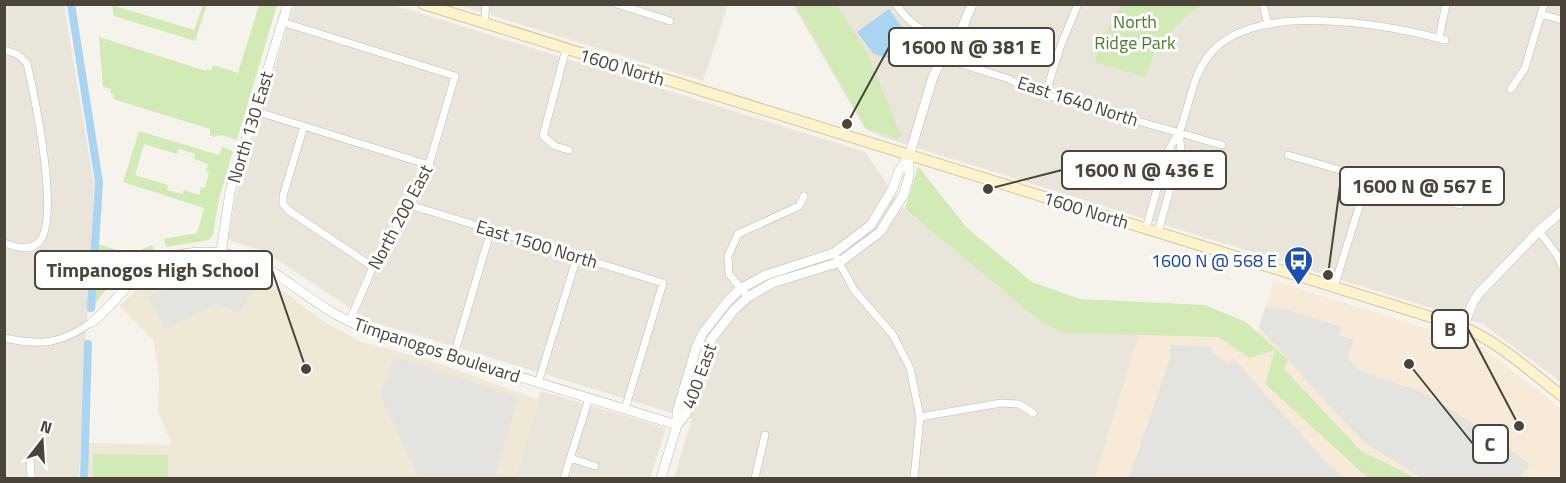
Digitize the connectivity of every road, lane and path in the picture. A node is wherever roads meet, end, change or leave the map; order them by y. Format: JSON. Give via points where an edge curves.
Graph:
{"nodes":[{"id":1,"x":288,"y":4,"type":"edge"},
{"id":2,"x":423,"y":4,"type":"edge"},
{"id":3,"x":486,"y":4,"type":"edge"},
{"id":4,"x":617,"y":4,"type":"edge"},
{"id":5,"x":896,"y":4,"type":"edge"},
{"id":6,"x":972,"y":4,"type":"edge"},
{"id":7,"x":1078,"y":4,"type":"edge"},
{"id":8,"x":1263,"y":4,"type":"edge"},
{"id":9,"x":1446,"y":4,"type":"edge"},
{"id":10,"x":1544,"y":4,"type":"edge"},
{"id":11,"x":1541,"y":14,"type":"junction"},
{"id":12,"x":1562,"y":20,"type":"edge"},
{"id":13,"x":670,"y":21,"type":"dead end"},
{"id":14,"x":282,"y":22,"type":"junction"},
{"id":15,"x":484,"y":24,"type":"junction"},
{"id":16,"x":1268,"y":25,"type":"junction"},
{"id":17,"x":952,"y":46,"type":"junction"},
{"id":18,"x":566,"y":49,"type":"junction"},
{"id":19,"x":4,"y":50,"type":"edge"},
{"id":20,"x":942,"y":58,"type":"junction"},
{"id":21,"x":1511,"y":89,"type":"dead end"},
{"id":22,"x":1045,"y":95,"type":"junction"},
{"id":23,"x":255,"y":111,"type":"junction"},
{"id":24,"x":304,"y":126,"type":"junction"},
{"id":25,"x":1179,"y":132,"type":"junction"},
{"id":26,"x":1222,"y":145,"type":"dead end"},
{"id":27,"x":569,"y":150,"type":"dead end"},
{"id":28,"x":1288,"y":155,"type":"dead end"},
{"id":29,"x":909,"y":156,"type":"junction"},
{"id":30,"x":429,"y":165,"type":"junction"},
{"id":31,"x":1368,"y":178,"type":"junction"},
{"id":32,"x":804,"y":195,"type":"dead end"},
{"id":33,"x":410,"y":205,"type":"junction"},
{"id":34,"x":1460,"y":205,"type":"dead end"},
{"id":35,"x":1562,"y":211,"type":"edge"},
{"id":36,"x":1146,"y":228,"type":"junction"},
{"id":37,"x":491,"y":230,"type":"junction"},
{"id":38,"x":1539,"y":231,"type":"junction"},
{"id":39,"x":1158,"y":232,"type":"junction"},
{"id":40,"x":4,"y":243,"type":"edge"},
{"id":41,"x":221,"y":252,"type":"junction"},
{"id":42,"x":834,"y":253,"type":"junction"},
{"id":43,"x":578,"y":257,"type":"junction"},
{"id":44,"x":840,"y":262,"type":"junction"},
{"id":45,"x":1562,"y":266,"type":"edge"},
{"id":46,"x":373,"y":267,"type":"junction"},
{"id":47,"x":1334,"y":287,"type":"junction"},
{"id":48,"x":740,"y":289,"type":"junction"},
{"id":49,"x":748,"y":297,"type":"junction"},
{"id":50,"x":92,"y":322,"type":"joint"},
{"id":51,"x":349,"y":322,"type":"junction"},
{"id":52,"x":1463,"y":327,"type":"junction"},
{"id":53,"x":4,"y":338,"type":"edge"},
{"id":54,"x":453,"y":358,"type":"junction"},
{"id":55,"x":538,"y":383,"type":"junction"},
{"id":56,"x":1562,"y":396,"type":"edge"},
{"id":57,"x":589,"y":398,"type":"junction"},
{"id":58,"x":625,"y":409,"type":"junction"},
{"id":59,"x":1033,"y":413,"type":"dead end"},
{"id":60,"x":921,"y":417,"type":"junction"},
{"id":61,"x":677,"y":425,"type":"junction"},
{"id":62,"x":765,"y":435,"type":"dead end"},
{"id":63,"x":30,"y":457,"type":"dead end"},
{"id":64,"x":570,"y":458,"type":"junction"},
{"id":65,"x":595,"y":466,"type":"dead end"},
{"id":66,"x":31,"y":478,"type":"edge"},
{"id":67,"x":564,"y":478,"type":"edge"},
{"id":68,"x":661,"y":478,"type":"edge"},
{"id":69,"x":755,"y":478,"type":"edge"},
{"id":70,"x":914,"y":478,"type":"edge"}],
"edges":[{"from":1,"to":14,"type":"street","name":"North 130 East"},
{"from":2,"to":15,"type":"main road","name":"1600 North"},
{"from":3,"to":15,"type":"street"},
{"from":4,"to":13,"type":"street"},
{"from":5,"to":17,"type":"street","via":[[914,25]]},
{"from":6,"to":17,"type":"street","name":"400 East"},
{"from":7,"to":22,"type":"street"},
{"from":8,"to":16,"type":"street"},
{"from":9,"to":16,"type":"street","via":[[1442,39],[1345,23],[1290,21]]},
{"from":10,"to":11,"type":"street"},
{"from":11,"to":12,"type":"street"},
{"from":11,"to":21,"type":"street","via":[[1525,68]]},
{"from":14,"to":23,"type":"street","name":"North 130 East"},
{"from":14,"to":30,"type":"street","name":"North 200 East","via":[[455,76]]},
{"from":15,"to":18,"type":"main road","name":"1600 North"},
{"from":16,"to":25,"type":"street","via":[[1237,33],[1210,55],[1196,77]]},
{"from":17,"to":20,"type":"street","name":"400 East"},
{"from":18,"to":27,"type":"street","via":[[543,136],[555,146]]},
{"from":18,"to":29,"type":"main road","name":"1600 North"},
{"from":19,"to":40,"type":"street","via":[[27,63],[47,174],[43,237],[35,245],[19,248]]},
{"from":20,"to":22,"type":"street","name":"East 1640 North"},
{"from":20,"to":29,"type":"street","name":"400 East"},
{"from":22,"to":25,"type":"street","name":"East 1640 North"},
{"from":23,"to":24,"type":"street"},
{"from":23,"to":41,"type":"street","name":"North 130 East","via":[[230,192]]},
{"from":24,"to":30,"type":"street"},
{"from":24,"to":46,"type":"street","via":[[283,204]]},
{"from":25,"to":26,"type":"street","name":"East 1640 North"},
{"from":25,"to":36,"type":"street","via":[[1169,150]]},
{"from":25,"to":39,"type":"street","via":[[1182,150]]},
{"from":28,"to":31,"type":"street"},
{"from":29,"to":36,"type":"main road","name":"1600 North"},
{"from":29,"to":42,"type":"street","name":"400 East","via":[[871,225]]},
{"from":29,"to":44,"type":"street","name":"400 East","via":[[904,194],[880,232]]},
{"from":30,"to":33,"type":"street","name":"North 200 East"},
{"from":31,"to":34,"type":"street"},
{"from":31,"to":47,"type":"street"},
{"from":32,"to":48,"type":"street","via":[[799,206],[738,234],[728,256],[729,274]]},
{"from":33,"to":37,"type":"street","name":"East 1500 North"},
{"from":33,"to":46,"type":"street","name":"North 200 East"},
{"from":35,"to":38,"type":"street"},
{"from":36,"to":39,"type":"main road","name":"1600 North"},
{"from":37,"to":43,"type":"street","name":"East 1500 North"},
{"from":37,"to":54,"type":"street"},
{"from":38,"to":45,"type":"street"},
{"from":38,"to":52,"type":"street","via":[[1479,292]]},
{"from":39,"to":47,"type":"main road","name":"1600 North"},
{"from":41,"to":50,"type":"street","name":"Timpanogos Boulevard","via":[[193,252],[163,260],[129,284]]},
{"from":41,"to":51,"type":"street","name":"Timpanogos Boulevard","via":[[243,256],[264,266]]},
{"from":42,"to":44,"type":"street"},
{"from":42,"to":48,"type":"street","name":"400 East","via":[[766,275]]},
{"from":43,"to":55,"type":"street"},
{"from":43,"to":58,"type":"street","name":"East 1500 North","via":[[663,283]]},
{"from":44,"to":49,"type":"street","name":"400 East","via":[[772,283]]},
{"from":44,"to":60,"type":"street","via":[[854,290],[902,349]]},
{"from":46,"to":51,"type":"street","name":"North 200 East"},
{"from":47,"to":52,"type":"main road","name":"1600 North"},
{"from":48,"to":49,"type":"street"},
{"from":48,"to":61,"type":"street","name":"400 East","via":[[703,333],[696,348],[677,412]]},
{"from":49,"to":61,"type":"street","name":"400 East","via":[[712,338],[686,414]]},
{"from":50,"to":53,"type":"street","via":[[70,337],[55,341]]},
{"from":51,"to":54,"type":"street","name":"Timpanogos Boulevard"},
{"from":52,"to":56,"type":"main road","name":"1600 North","via":[[1483,336]]},
{"from":54,"to":55,"type":"street","name":"Timpanogos Boulevard"},
{"from":55,"to":57,"type":"street","name":"Timpanogos Boulevard"},
{"from":57,"to":58,"type":"street","name":"Timpanogos Boulevard"},
{"from":57,"to":64,"type":"street"},
{"from":58,"to":61,"type":"street","name":"Timpanogos Boulevard"},
{"from":59,"to":60,"type":"street","via":[[1018,404],[1001,403]]},
{"from":60,"to":70,"type":"street"},
{"from":61,"to":68,"type":"street"},
{"from":62,"to":69,"type":"street"},
{"from":63,"to":66,"type":"street"},
{"from":64,"to":65,"type":"street"},
{"from":64,"to":67,"type":"street"}]}
